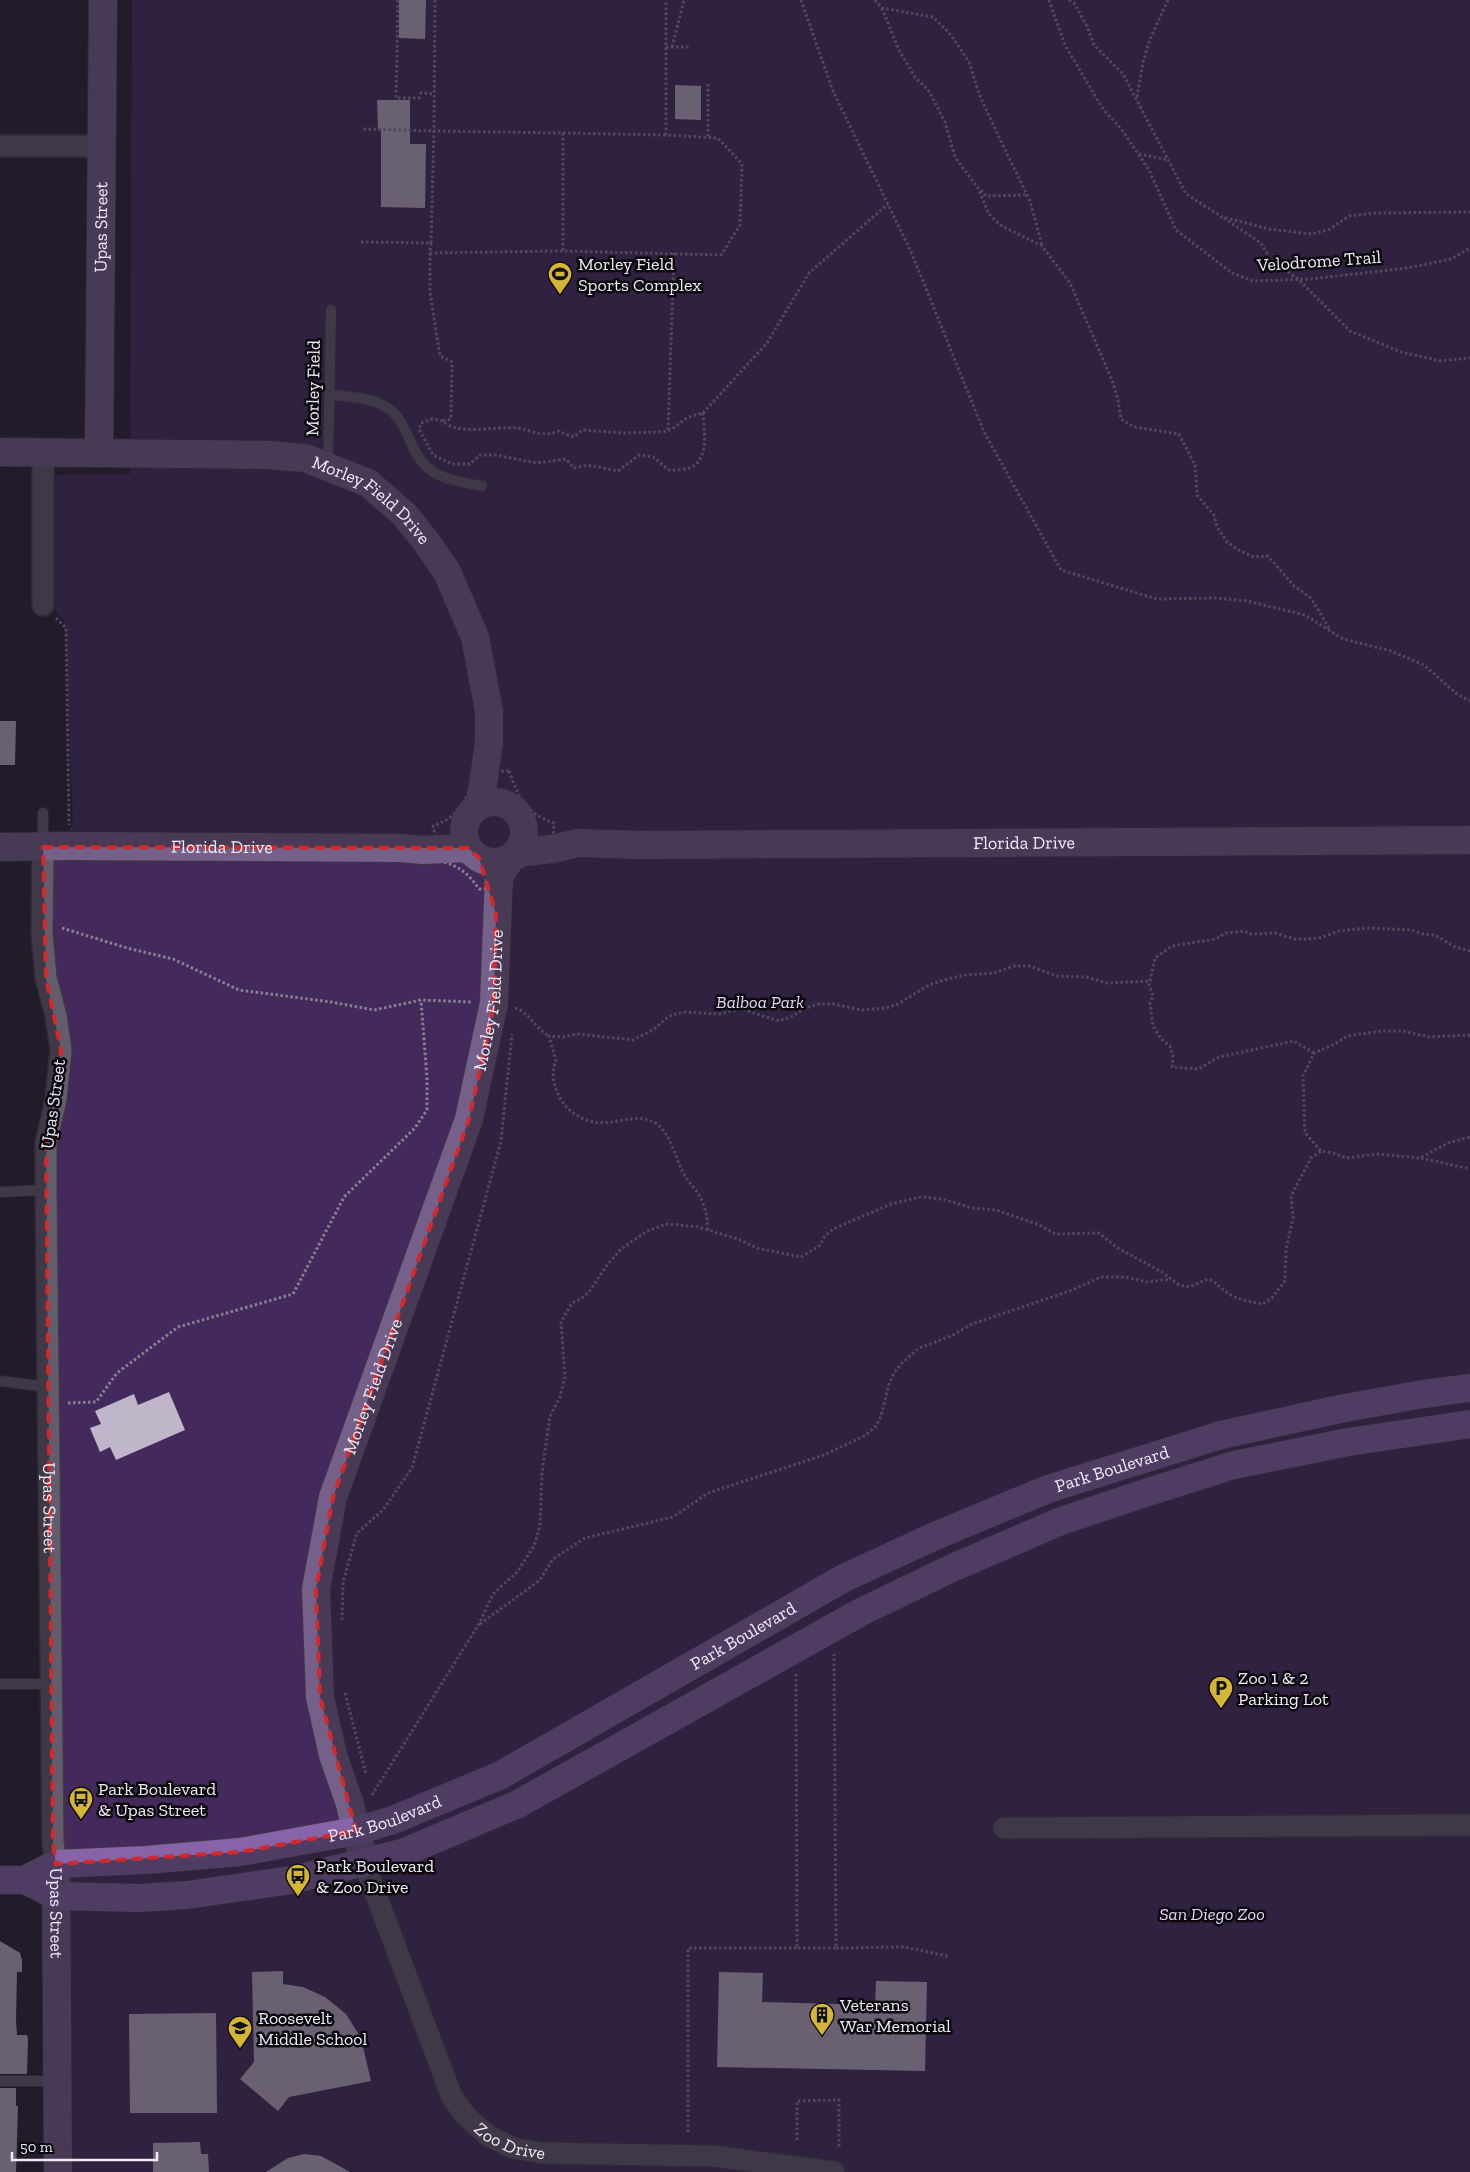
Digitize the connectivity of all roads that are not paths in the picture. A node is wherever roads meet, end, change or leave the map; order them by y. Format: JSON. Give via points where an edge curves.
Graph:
{"nodes":[{"id":1,"x":103,"y":0,"type":"edge"},
{"id":2,"x":0,"y":146,"type":"edge"},
{"id":3,"x":101,"y":146,"type":"junction"},
{"id":4,"x":330,"y":310,"type":"dead end"},
{"id":5,"x":330,"y":395,"type":"junction"},
{"id":6,"x":0,"y":452,"type":"edge"},
{"id":7,"x":43,"y":453,"type":"junction"},
{"id":8,"x":99,"y":453,"type":"junction"},
{"id":9,"x":328,"y":466,"type":"junction"},
{"id":10,"x":482,"y":486,"type":"dead end"},
{"id":11,"x":43,"y":605,"type":"road end"},
{"id":12,"x":488,"y":743,"type":"junction"},
{"id":13,"x":474,"y":811,"type":"junction"},
{"id":14,"x":43,"y":813,"type":"dead end"},
{"id":15,"x":516,"y":813,"type":"junction"},
{"id":16,"x":1470,"y":840,"type":"edge"},
{"id":17,"x":578,"y":843,"type":"junction"},
{"id":18,"x":56,"y":846,"type":"junction"},
{"id":19,"x":0,"y":847,"type":"edge"},
{"id":20,"x":402,"y":848,"type":"junction"},
{"id":21,"x":474,"y":853,"type":"junction"},
{"id":22,"x":514,"y":855,"type":"junction"},
{"id":23,"x":496,"y":914,"type":"junction"},
{"id":24,"x":46,"y":1190,"type":"junction"},
{"id":25,"x":0,"y":1192,"type":"edge"},
{"id":26,"x":0,"y":1381,"type":"edge"},
{"id":27,"x":1470,"y":1388,"type":"edge"},
{"id":28,"x":48,"y":1396,"type":"junction"},
{"id":29,"x":1470,"y":1424,"type":"edge"},
{"id":30,"x":0,"y":1684,"type":"edge"},
{"id":31,"x":52,"y":1684,"type":"junction"},
{"id":32,"x":1470,"y":1825,"type":"edge"},
{"id":33,"x":1004,"y":1828,"type":"dead end"},
{"id":34,"x":356,"y":1831,"type":"junction"},
{"id":35,"x":364,"y":1863,"type":"junction"},
{"id":36,"x":56,"y":1864,"type":"junction"},
{"id":37,"x":12,"y":1880,"type":"edge"},
{"id":38,"x":57,"y":1896,"type":"junction"},
{"id":39,"x":57,"y":2081,"type":"junction"},
{"id":40,"x":0,"y":2082,"type":"edge"},
{"id":41,"x":58,"y":2172,"type":"edge"},
{"id":42,"x":834,"y":2172,"type":"edge"}],
"edges":[{"from":1,"to":3,"type":"street","name":"Upas Street"},
{"from":2,"to":3,"type":"street"},
{"from":3,"to":8,"type":"street","name":"Upas Street"},
{"from":4,"to":5,"type":"lane","name":"Morley Field"},
{"from":5,"to":9,"type":"lane","name":"Morley Field"},
{"from":5,"to":10,"type":"lane","via":[[360,397],[390,409],[400,419],[423,463],[454,481]]},
{"from":6,"to":7,"type":"street","name":"Morley Field Drive"},
{"from":7,"to":8,"type":"street","name":"Morley Field Drive"},
{"from":7,"to":11,"type":"street"},
{"from":8,"to":9,"type":"street","name":"Morley Field Drive","via":[[268,454],[305,458]]},
{"from":9,"to":12,"type":"street","name":"Morley Field Drive","via":[[368,483],[397,508],[447,572],[475,637],[489,711]]},
{"from":12,"to":13,"type":"street","name":"Morley Field Drive"},
{"from":12,"to":15,"type":"street","name":"Morley Field Drive"},
{"from":13,"to":15,"type":"street","via":[[501,802]]},
{"from":13,"to":20,"type":"street","name":"Florida Drive","via":[[451,832]]},
{"from":13,"to":21,"type":"street","via":[[465,827]]},
{"from":14,"to":18,"type":"lane"},
{"from":15,"to":17,"type":"street","name":"Florida Drive","via":[[538,830]]},
{"from":15,"to":22,"type":"street","via":[[524,829],[523,843]]},
{"from":16,"to":17,"type":"street","name":"Florida Drive"},
{"from":17,"to":22,"type":"street","name":"Florida Drive"},
{"from":18,"to":19,"type":"street","name":"Florida Drive"},
{"from":18,"to":20,"type":"street","name":"Florida Drive"},
{"from":18,"to":24,"type":"street","name":"Upas Street","via":[[42,934],[46,978],[61,1050],[56,1099],[46,1143]]},
{"from":20,"to":21,"type":"street","name":"Florida Drive"},
{"from":21,"to":22,"type":"street","via":[[490,862],[504,861]]},
{"from":21,"to":23,"type":"street","name":"Morley Field Drive"},
{"from":22,"to":23,"type":"street","name":"Morley Field Drive","via":[[499,877]]},
{"from":23,"to":34,"type":"street","name":"Morley Field Drive","via":[[494,1003],[469,1119],[334,1498],[316,1589],[320,1697]]},
{"from":24,"to":25,"type":"lane"},
{"from":24,"to":28,"type":"street","name":"Upas Street"},
{"from":26,"to":28,"type":"lane"},
{"from":27,"to":34,"type":"main road","name":"Park Boulevard","via":[[1423,1394],[1220,1434],[1048,1489],[844,1578],[501,1775],[393,1820]]},
{"from":28,"to":31,"type":"street","name":"Upas Street"},
{"from":29,"to":35,"type":"main road","name":"Park Boulevard","via":[[1348,1442],[1234,1465],[1061,1522],[950,1569],[861,1612],[518,1804],[405,1852]]},
{"from":30,"to":31,"type":"lane"},
{"from":31,"to":36,"type":"street","name":"Upas Street","via":[[53,1842]]},
{"from":32,"to":33,"type":"street"},
{"from":34,"to":35,"type":"street","name":"Morley Field Drive"},
{"from":34,"to":36,"type":"main road","name":"Park Boulevard","via":[[231,1853]]},
{"from":35,"to":38,"type":"main road","name":"Park Boulevard","via":[[292,1880],[187,1895],[139,1898]]},
{"from":35,"to":42,"type":"street","name":"Zoo Drive","via":[[452,2097],[465,2115],[487,2135],[513,2148],[542,2153],[713,2156]]},
{"from":36,"to":37,"type":"main road","name":"Park Boulevard"},
{"from":36,"to":38,"type":"street","name":"Upas Street"},
{"from":37,"to":38,"type":"main road","name":"Park Boulevard"},
{"from":38,"to":39,"type":"street","name":"Upas Street"},
{"from":39,"to":40,"type":"lane"},
{"from":39,"to":41,"type":"street","name":"Upas Street"}]}
